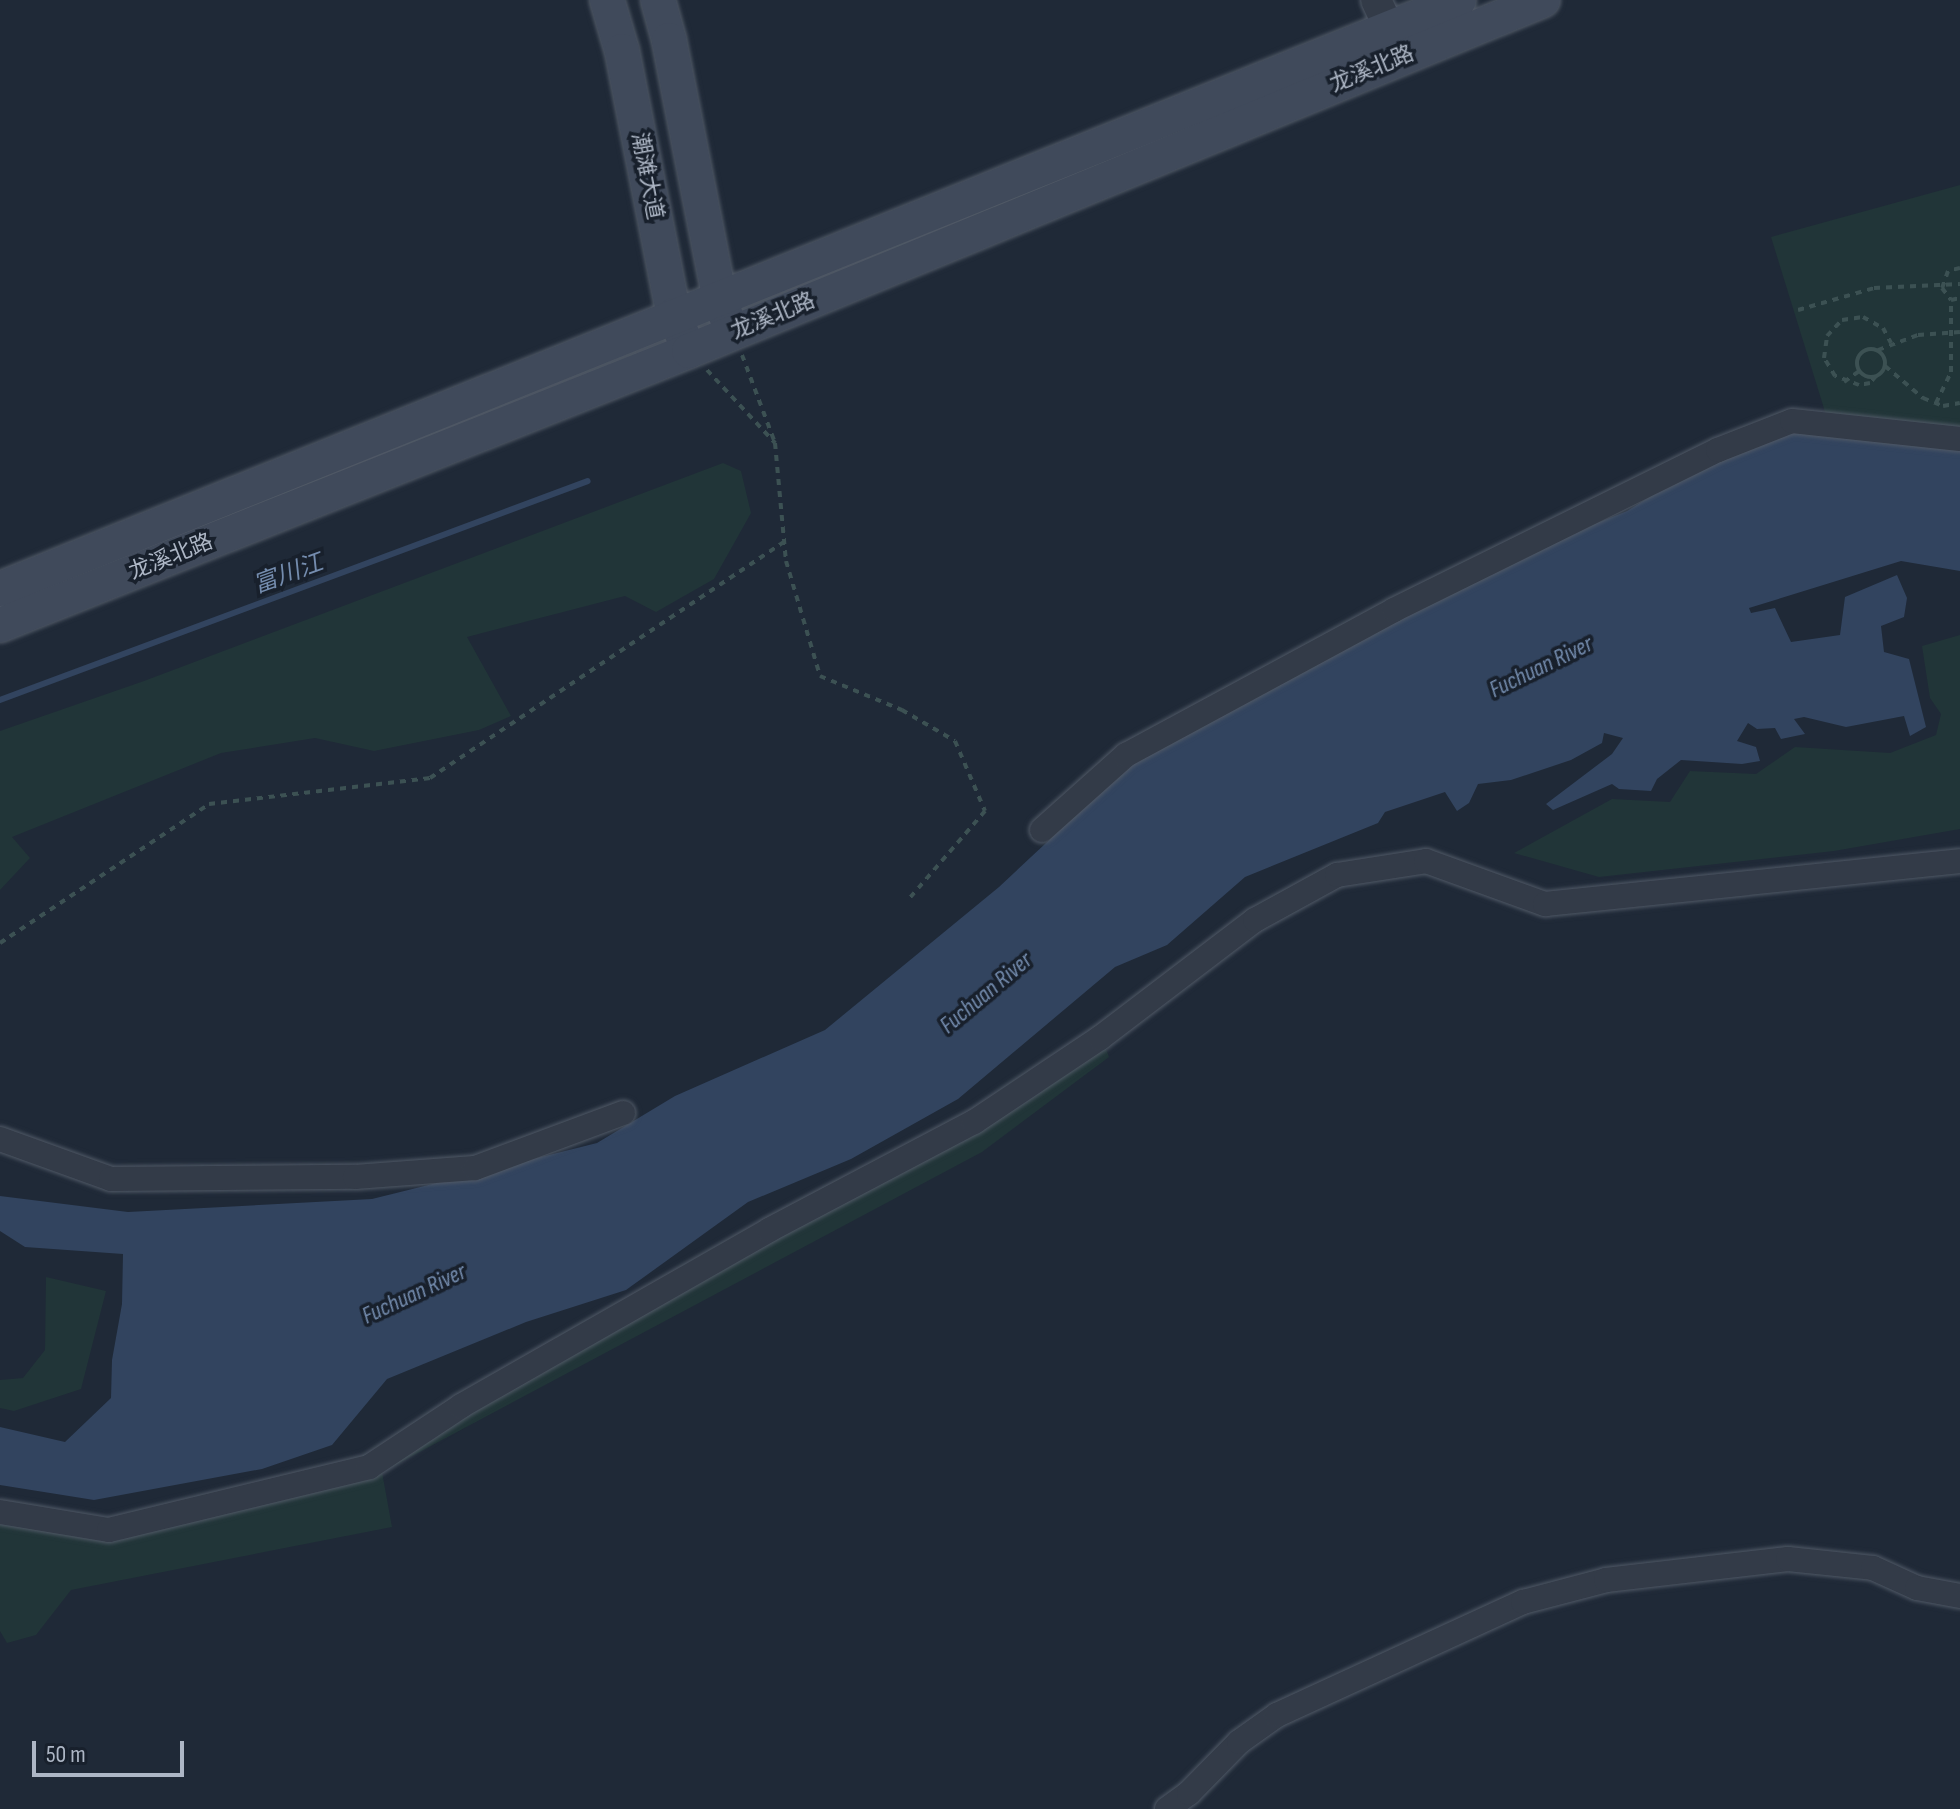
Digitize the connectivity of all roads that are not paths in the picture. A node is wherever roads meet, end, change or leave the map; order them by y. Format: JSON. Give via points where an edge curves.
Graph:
{"nodes":[{"id":1,"x":607,"y":0,"type":"edge"},
{"id":2,"x":658,"y":0,"type":"edge"},
{"id":3,"x":1459,"y":0,"type":"edge"},
{"id":4,"x":1543,"y":0,"type":"edge"},
{"id":5,"x":1405,"y":24,"type":"edge"},
{"id":6,"x":720,"y":301,"type":"junction"},
{"id":7,"x":676,"y":319,"type":"junction"},
{"id":8,"x":733,"y":332,"type":"junction"},
{"id":9,"x":689,"y":351,"type":"junction"},
{"id":10,"x":1960,"y":439,"type":"edge"},
{"id":11,"x":0,"y":589,"type":"edge"},
{"id":12,"x":0,"y":625,"type":"edge"},
{"id":13,"x":1042,"y":830,"type":"dead end"},
{"id":14,"x":1960,"y":861,"type":"edge"},
{"id":15,"x":623,"y":1113,"type":"dead end"},
{"id":16,"x":0,"y":1139,"type":"edge"},
{"id":17,"x":0,"y":1512,"type":"edge"},
{"id":18,"x":1960,"y":1596,"type":"edge"},
{"id":19,"x":1167,"y":1809,"type":"edge"}],
"edges":[{"from":1,"to":7,"type":"main road","name":"潮滩大道"},
{"from":2,"to":6,"type":"main road"},
{"from":3,"to":5,"type":"main road","name":"龙溪北路"},
{"from":4,"to":5,"type":"main road","name":"龙溪北路"},
{"from":5,"to":6,"type":"main road","name":"龙溪北路"},
{"from":5,"to":8,"type":"main road","name":"龙溪北路"},
{"from":6,"to":7,"type":"main road","name":"龙溪北路"},
{"from":6,"to":8,"type":"main road"},
{"from":7,"to":9,"type":"main road","name":"潮滩大道"},
{"from":7,"to":11,"type":"main road","name":"龙溪北路"},
{"from":8,"to":9,"type":"main road","name":"龙溪北路"},
{"from":9,"to":12,"type":"main road","name":"龙溪北路"},
{"from":10,"to":13,"type":"street","via":[[1792,421],[1718,450],[1394,610],[1126,755]]},
{"from":14,"to":17,"type":"street","via":[[1545,904],[1426,861],[1337,875],[1255,920],[1100,1038],[974,1122],[742,1245],[461,1406],[369,1467],[109,1530]]},
{"from":15,"to":16,"type":"street","via":[[475,1168],[355,1177],[111,1179]]},
{"from":18,"to":19,"type":"street","via":[[1917,1588],[1873,1568],[1788,1559],[1606,1580],[1523,1602],[1277,1715],[1239,1742]]}]}
